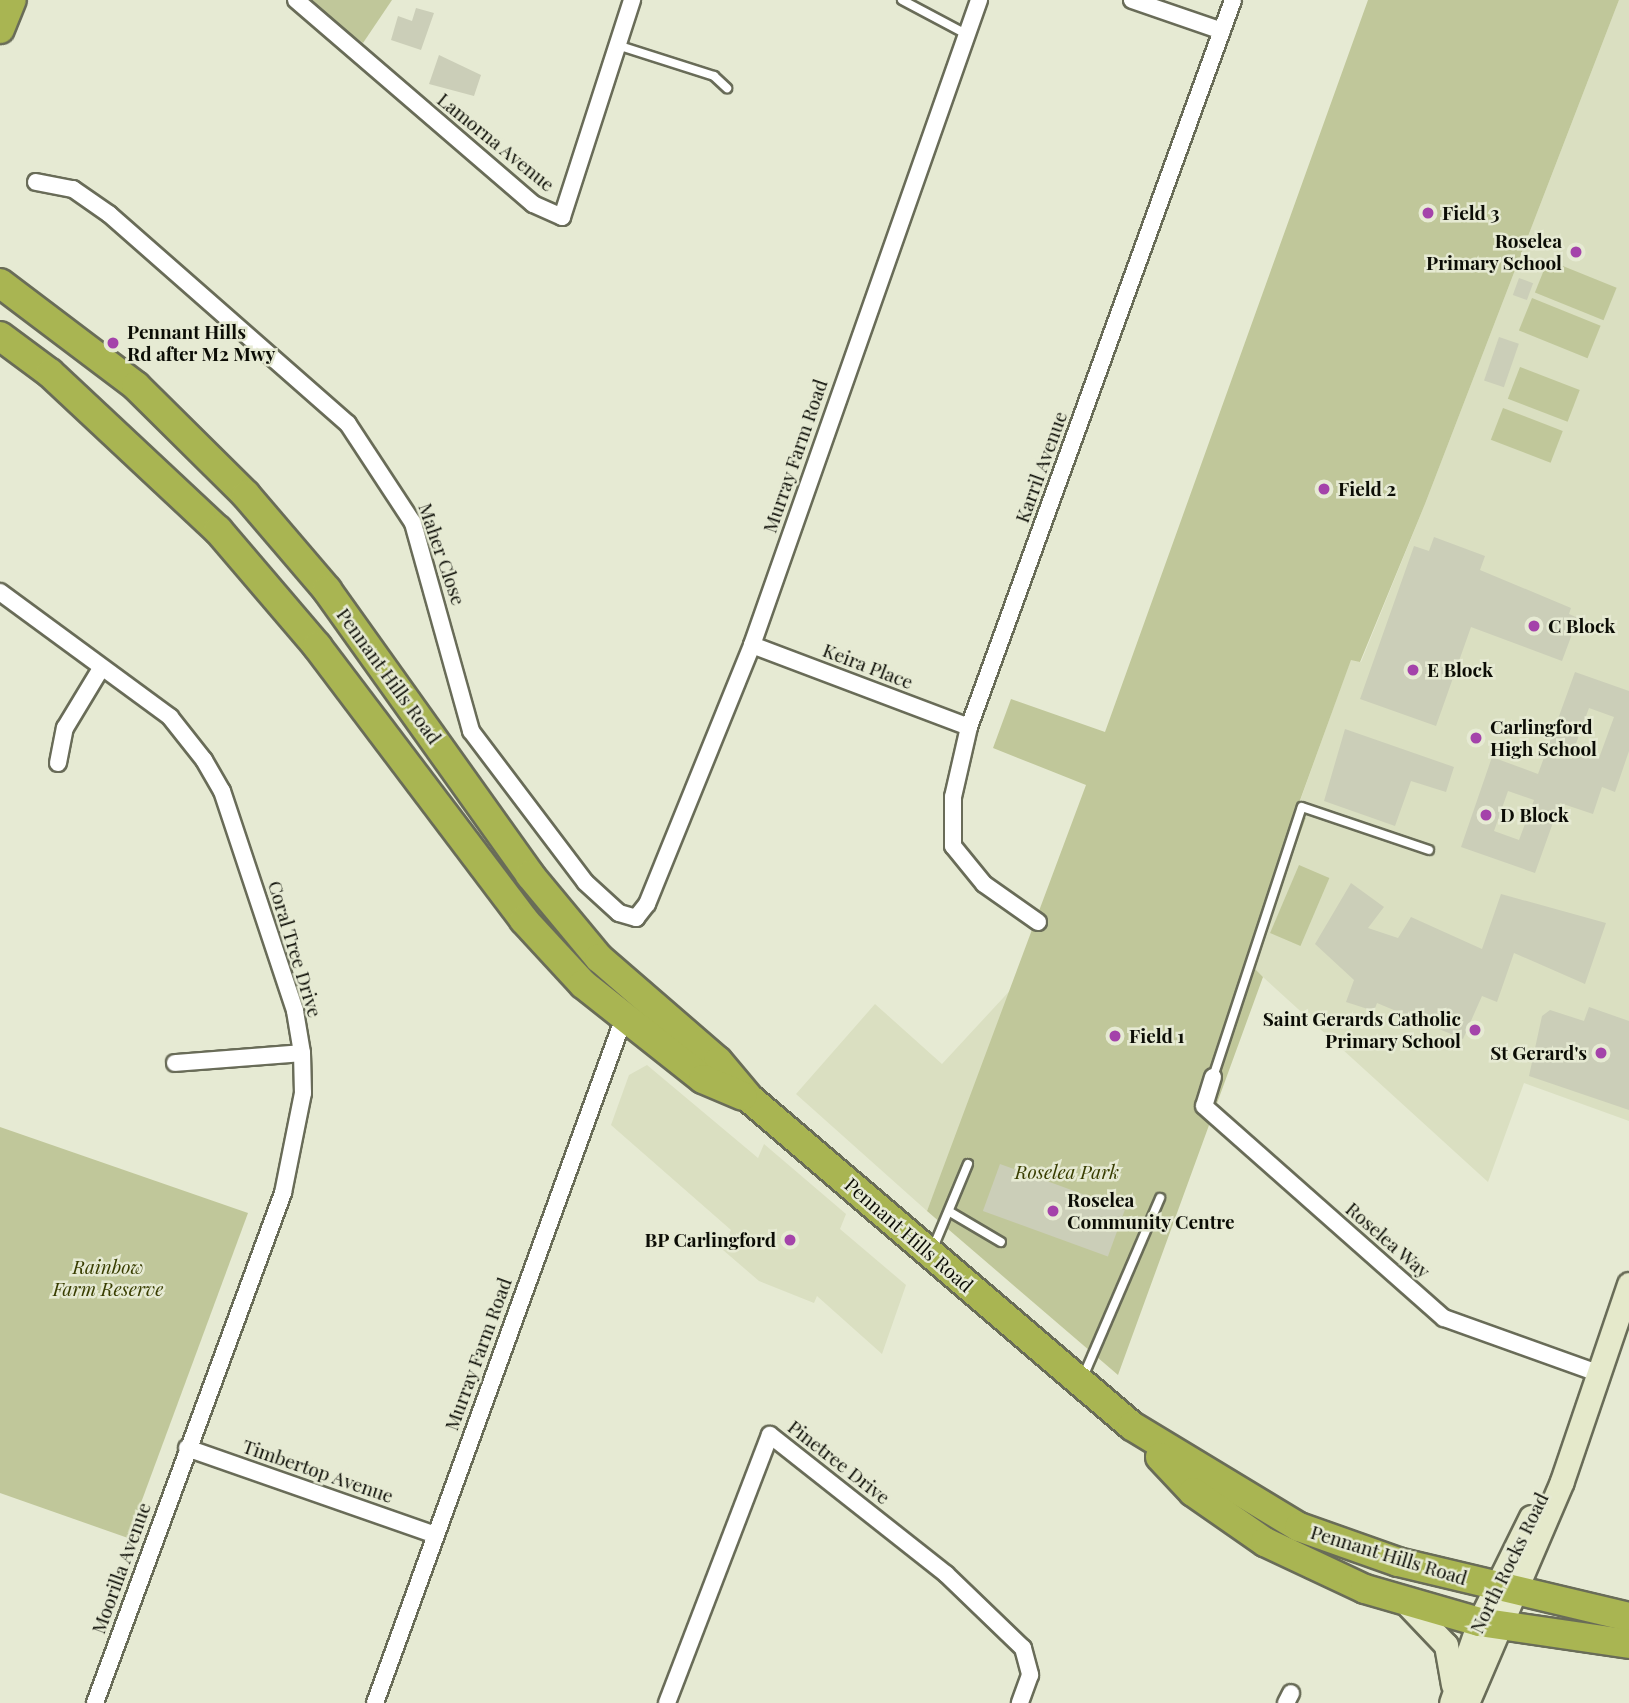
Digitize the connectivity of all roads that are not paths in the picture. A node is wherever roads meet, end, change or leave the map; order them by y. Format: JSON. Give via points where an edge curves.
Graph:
{"nodes":[{"id":1,"x":12,"y":0,"type":"edge"},
{"id":2,"x":296,"y":0,"type":"edge"},
{"id":3,"x":632,"y":0,"type":"edge"},
{"id":4,"x":902,"y":0,"type":"edge"},
{"id":5,"x":979,"y":0,"type":"edge"},
{"id":6,"x":1132,"y":0,"type":"edge"},
{"id":7,"x":1233,"y":0,"type":"edge"},
{"id":8,"x":0,"y":29,"type":"edge"},
{"id":9,"x":1222,"y":31,"type":"junction"},
{"id":10,"x":966,"y":34,"type":"junction"},
{"id":11,"x":617,"y":45,"type":"junction"},
{"id":12,"x":727,"y":88,"type":"dead end"},
{"id":13,"x":36,"y":182,"type":"dead end"},
{"id":14,"x":0,"y":283,"type":"edge"},
{"id":15,"x":0,"y":336,"type":"edge"},
{"id":16,"x":0,"y":353,"type":"edge"},
{"id":17,"x":50,"y":373,"type":"junction"},
{"id":18,"x":0,"y":592,"type":"edge"},
{"id":19,"x":752,"y":645,"type":"junction"},
{"id":20,"x":100,"y":670,"type":"junction"},
{"id":21,"x":969,"y":727,"type":"junction"},
{"id":22,"x":58,"y":763,"type":"dead end"},
{"id":23,"x":1429,"y":850,"type":"dead end"},
{"id":24,"x":636,"y":918,"type":"joint"},
{"id":25,"x":1038,"y":922,"type":"dead end"},
{"id":26,"x":599,"y":958,"type":"junction"},
{"id":27,"x":623,"y":1020,"type":"junction"},
{"id":28,"x":302,"y":1053,"type":"junction"},
{"id":29,"x":176,"y":1063,"type":"dead end"},
{"id":30,"x":1213,"y":1077,"type":"joint"},
{"id":31,"x":749,"y":1098,"type":"junction"},
{"id":32,"x":968,"y":1164,"type":"dead end"},
{"id":33,"x":1160,"y":1198,"type":"dead end"},
{"id":34,"x":950,"y":1212,"type":"junction"},
{"id":35,"x":1001,"y":1242,"type":"dead end"},
{"id":36,"x":931,"y":1254,"type":"junction"},
{"id":37,"x":1629,"y":1284,"type":"edge"},
{"id":38,"x":1598,"y":1373,"type":"junction"},
{"id":39,"x":1081,"y":1383,"type":"junction"},
{"id":40,"x":1132,"y":1426,"type":"junction"},
{"id":41,"x":187,"y":1448,"type":"junction"},
{"id":42,"x":435,"y":1535,"type":"junction"},
{"id":43,"x":1504,"y":1589,"type":"junction"},
{"id":44,"x":1405,"y":1602,"type":"junction"},
{"id":45,"x":1629,"y":1617,"type":"edge"},
{"id":46,"x":1487,"y":1623,"type":"junction"},
{"id":47,"x":1629,"y":1644,"type":"edge"},
{"id":48,"x":1457,"y":1701,"type":"edge"},
{"id":49,"x":95,"y":1703,"type":"edge"},
{"id":50,"x":375,"y":1703,"type":"edge"},
{"id":51,"x":667,"y":1703,"type":"edge"},
{"id":52,"x":1020,"y":1703,"type":"edge"}],
"edges":[{"from":1,"to":8,"type":"highway"},
{"from":2,"to":11,"type":"street","name":"Lamorna Avenue","via":[[533,204],[562,217]]},
{"from":3,"to":11,"type":"street","name":"Lamorna Avenue"},
{"from":4,"to":10,"type":"lane"},
{"from":5,"to":10,"type":"street","name":"Murray Farm Road"},
{"from":6,"to":9,"type":"street"},
{"from":7,"to":9,"type":"street","name":"Karril Avenue"},
{"from":9,"to":21,"type":"street","name":"Karril Avenue"},
{"from":10,"to":19,"type":"street","name":"Murray Farm Road"},
{"from":11,"to":12,"type":"lane","via":[[714,76]]},
{"from":13,"to":24,"type":"street","name":"Maher Close","via":[[73,189],[109,214],[348,424],[413,523],[471,731],[585,882],[619,913]]},
{"from":14,"to":26,"type":"highway","name":"Pennant Hills Road","via":[[136,386],[246,495],[327,590],[530,875]]},
{"from":15,"to":17,"type":"highway","name":"Pennant Hills Road"},
{"from":16,"to":17,"type":"highway"},
{"from":17,"to":27,"type":"highway","name":"Pennant Hills Road","via":[[218,530],[317,646],[524,919]]},
{"from":18,"to":20,"type":"street","name":"Coral Tree Drive"},
{"from":19,"to":21,"type":"street","name":"Keira Place"},
{"from":19,"to":24,"type":"street","name":"Murray Farm Road","via":[[647,904]]},
{"from":20,"to":22,"type":"street","via":[[65,728]]},
{"from":20,"to":28,"type":"street","name":"Coral Tree Drive","via":[[170,717],[222,791],[295,1011]]},
{"from":21,"to":25,"type":"street","name":"Karril Avenue","via":[[953,797],[953,846],[984,884]]},
{"from":23,"to":30,"type":"lane","via":[[1302,807]]},
{"from":26,"to":27,"type":"highway","via":[[625,1000]]},
{"from":26,"to":31,"type":"highway","name":"Pennant Hills Road","via":[[718,1060]]},
{"from":27,"to":31,"type":"highway","name":"Pennant Hills Road","via":[[703,1079]]},
{"from":27,"to":42,"type":"street","name":"Murray Farm Road"},
{"from":28,"to":29,"type":"street"},
{"from":28,"to":41,"type":"street","name":"Coral Tree Drive","via":[[303,1093],[284,1193]]},
{"from":30,"to":38,"type":"street","name":"Roselea Way","via":[[1204,1106],[1444,1318]]},
{"from":31,"to":36,"type":"highway","name":"Pennant Hills Road"},
{"from":32,"to":34,"type":"lane"},
{"from":33,"to":39,"type":"lane"},
{"from":34,"to":35,"type":"lane"},
{"from":34,"to":36,"type":"lane"},
{"from":36,"to":39,"type":"highway","name":"Pennant Hills Road"},
{"from":37,"to":38,"type":"street","name":"North Rocks Road"},
{"from":38,"to":43,"type":"street","name":"North Rocks Road","via":[[1562,1481]]},
{"from":39,"to":40,"type":"highway","name":"Pennant Hills Road"},
{"from":40,"to":43,"type":"highway","name":"Pennant Hills Road","via":[[1299,1527]]},
{"from":40,"to":44,"type":"highway","name":"Pennant Hills Road","via":[[1193,1492],[1265,1542]]},
{"from":41,"to":42,"type":"street","name":"Timbertop Avenue"},
{"from":41,"to":49,"type":"street","name":"Moorilla Avenue"},
{"from":42,"to":50,"type":"street","name":"Murray Farm Road"},
{"from":43,"to":45,"type":"highway","name":"Pennant Hills Road"},
{"from":43,"to":46,"type":"street","name":"North Rocks Road"},
{"from":44,"to":46,"type":"highway","name":"Pennant Hills Road"},
{"from":44,"to":48,"type":"street","via":[[1446,1645]]},
{"from":46,"to":47,"type":"highway","name":"Pennant Hills Road"},
{"from":46,"to":48,"type":"street","name":"North Rocks Road"},
{"from":51,"to":52,"type":"street","name":"Pinetree Drive","via":[[770,1435],[946,1574],[1023,1648],[1030,1675]]}]}
